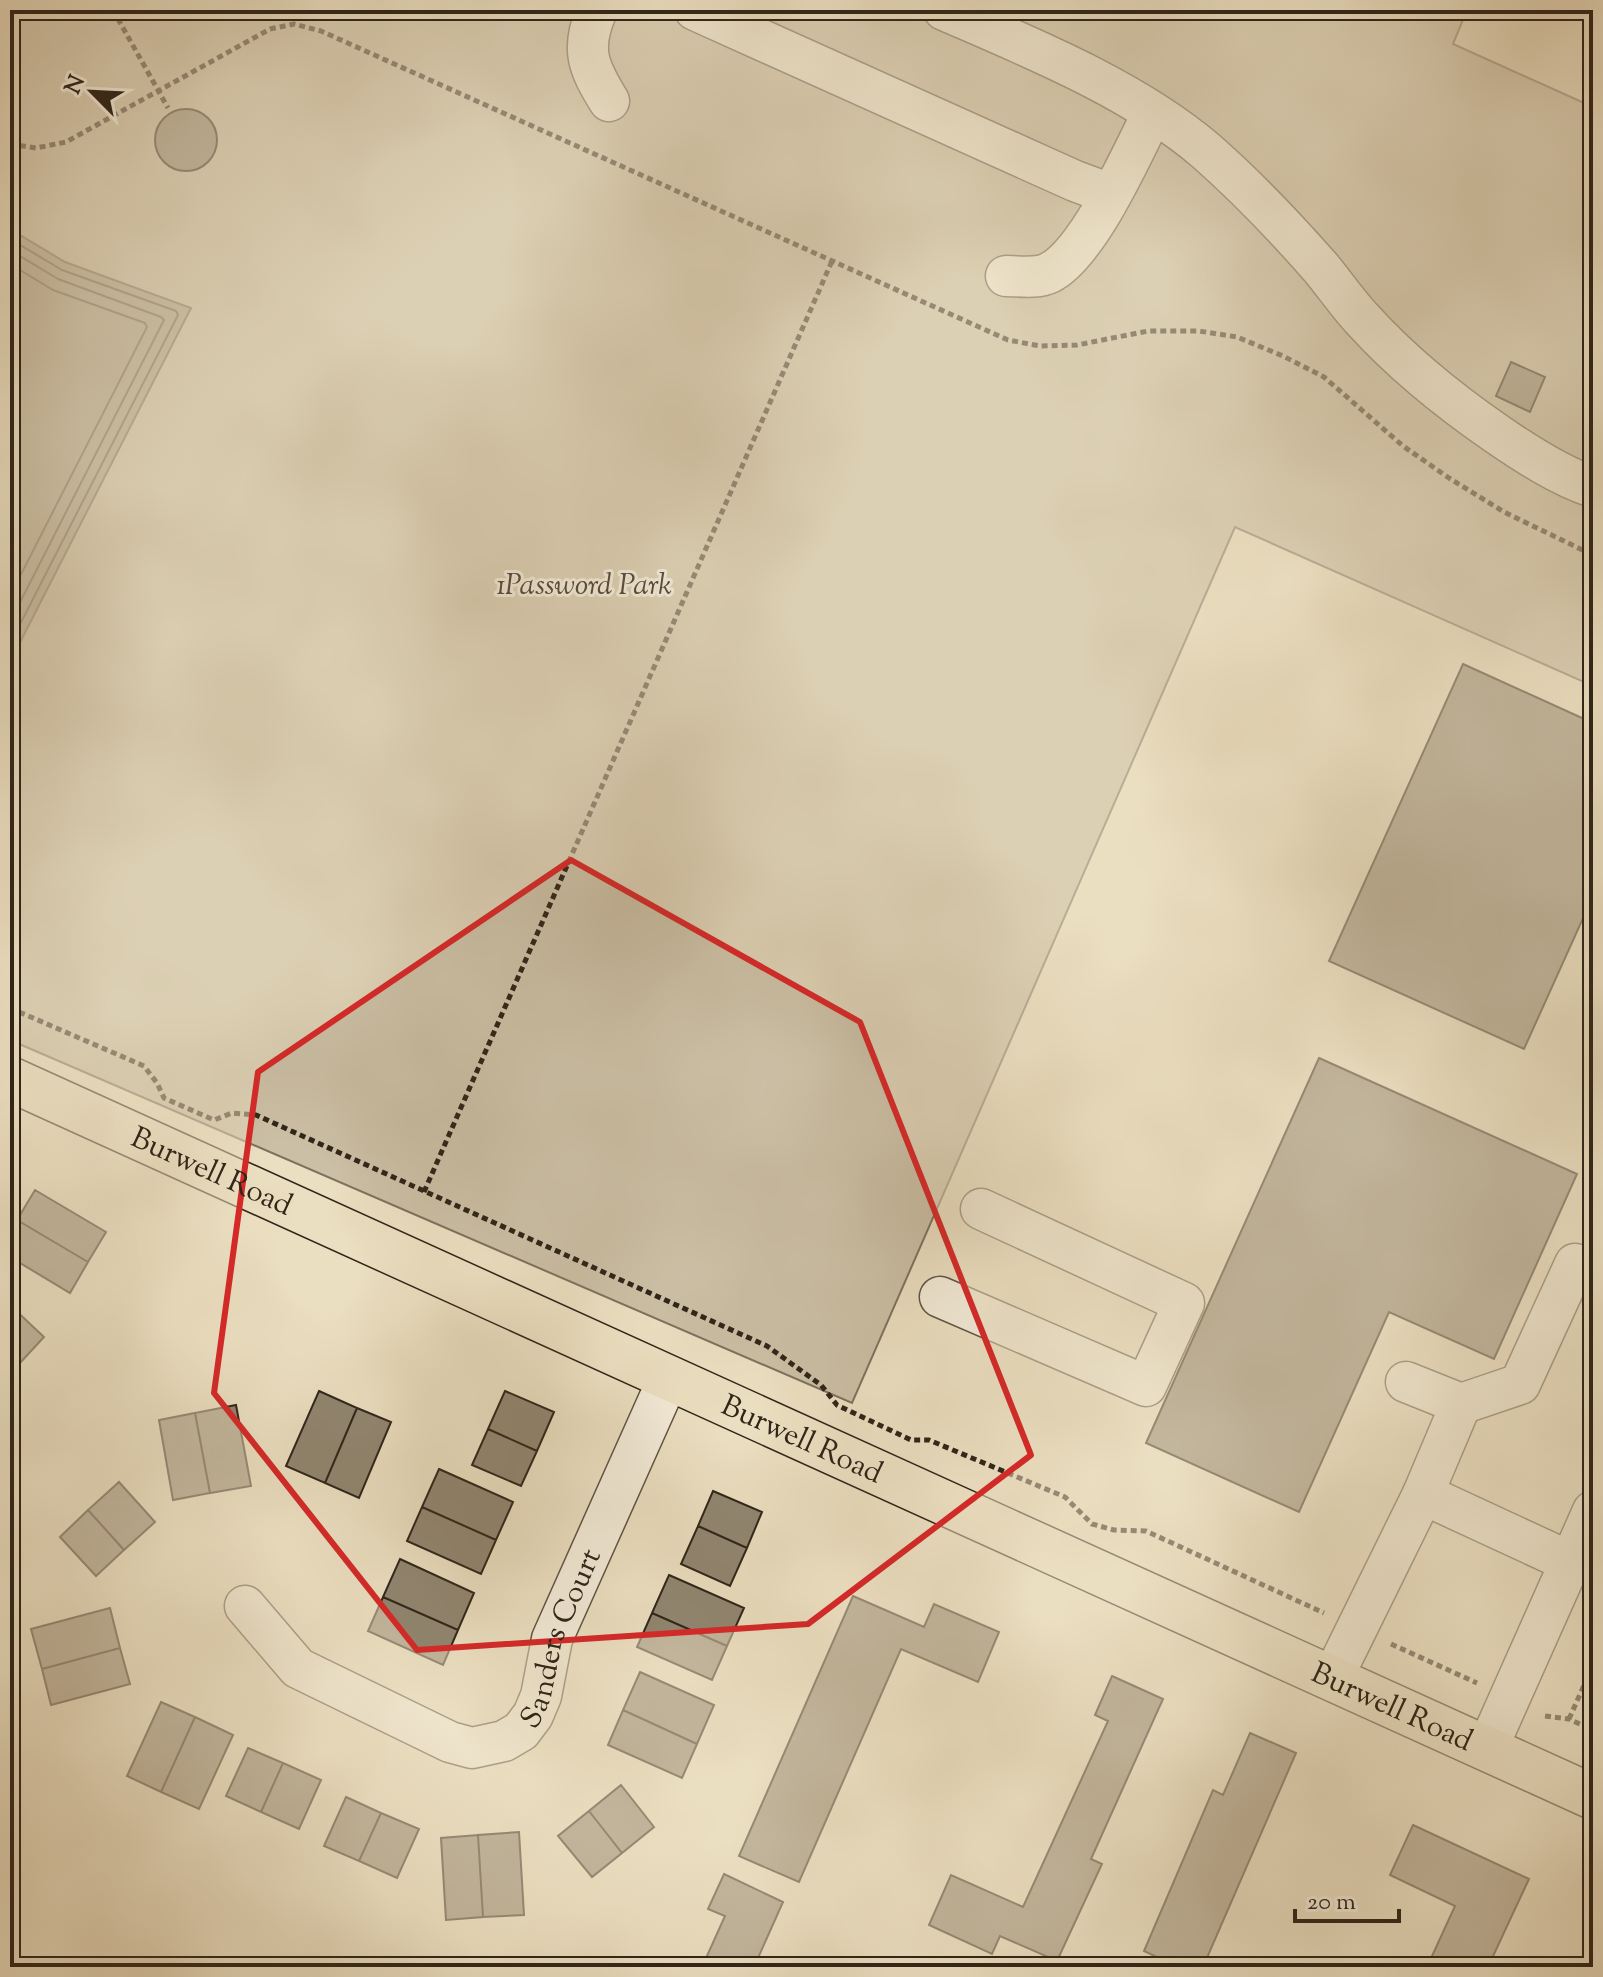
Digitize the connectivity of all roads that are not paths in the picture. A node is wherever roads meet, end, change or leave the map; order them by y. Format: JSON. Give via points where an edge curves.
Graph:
{"nodes":[{"id":1,"x":597,"y":10,"type":"edge"},
{"id":2,"x":695,"y":10,"type":"edge"},
{"id":3,"x":944,"y":10,"type":"edge"},
{"id":4,"x":1016,"y":24,"type":"edge"},
{"id":5,"x":609,"y":101,"type":"dead end"},
{"id":6,"x":1152,"y":114,"type":"junction"},
{"id":7,"x":1110,"y":194,"type":"junction"},
{"id":8,"x":1006,"y":276,"type":"dead end"},
{"id":9,"x":1593,"y":487,"type":"edge"},
{"id":10,"x":10,"y":1079,"type":"edge"},
{"id":11,"x":981,"y":1209,"type":"dead end"},
{"id":12,"x":1575,"y":1264,"type":"dead end"},
{"id":13,"x":940,"y":1297,"type":"dead end"},
{"id":14,"x":669,"y":1377,"type":"junction"},
{"id":15,"x":1406,"y":1382,"type":"dead end"},
{"id":16,"x":1461,"y":1404,"type":"junction"},
{"id":17,"x":1423,"y":1494,"type":"junction"},
{"id":18,"x":1593,"y":1511,"type":"edge"},
{"id":19,"x":1570,"y":1562,"type":"junction"},
{"id":20,"x":245,"y":1606,"type":"dead end"},
{"id":21,"x":1332,"y":1679,"type":"junction"},
{"id":22,"x":1487,"y":1749,"type":"junction"},
{"id":23,"x":1593,"y":1797,"type":"edge"}],
"edges":[{"from":1,"to":5,"type":"street","via":[[586,51]]},
{"from":2,"to":7,"type":"street"},
{"from":3,"to":4,"type":"street"},
{"from":4,"to":6,"type":"street"},
{"from":6,"to":7,"type":"street"},
{"from":6,"to":9,"type":"street","via":[[1204,149],[1261,202],[1361,319],[1457,407],[1520,450]]},
{"from":7,"to":8,"type":"street","via":[[1078,246],[1048,274]]},
{"from":10,"to":14,"type":"main road","name":"Burwell Road"},
{"from":11,"to":13,"type":"street","via":[[1184,1303],[1146,1386]]},
{"from":12,"to":16,"type":"street","via":[[1520,1384]]},
{"from":14,"to":20,"type":"street","name":"Sanders Court","via":[[552,1639],[533,1715],[504,1741],[472,1748],[450,1742],[298,1668]]},
{"from":14,"to":21,"type":"main road","name":"Burwell Road"},
{"from":15,"to":16,"type":"street"},
{"from":16,"to":17,"type":"street"},
{"from":17,"to":19,"type":"street"},
{"from":17,"to":21,"type":"street"},
{"from":18,"to":19,"type":"street"},
{"from":19,"to":22,"type":"street"},
{"from":21,"to":22,"type":"main road","name":"Burwell Road"},
{"from":22,"to":23,"type":"main road","name":"Burwell Road"}]}
